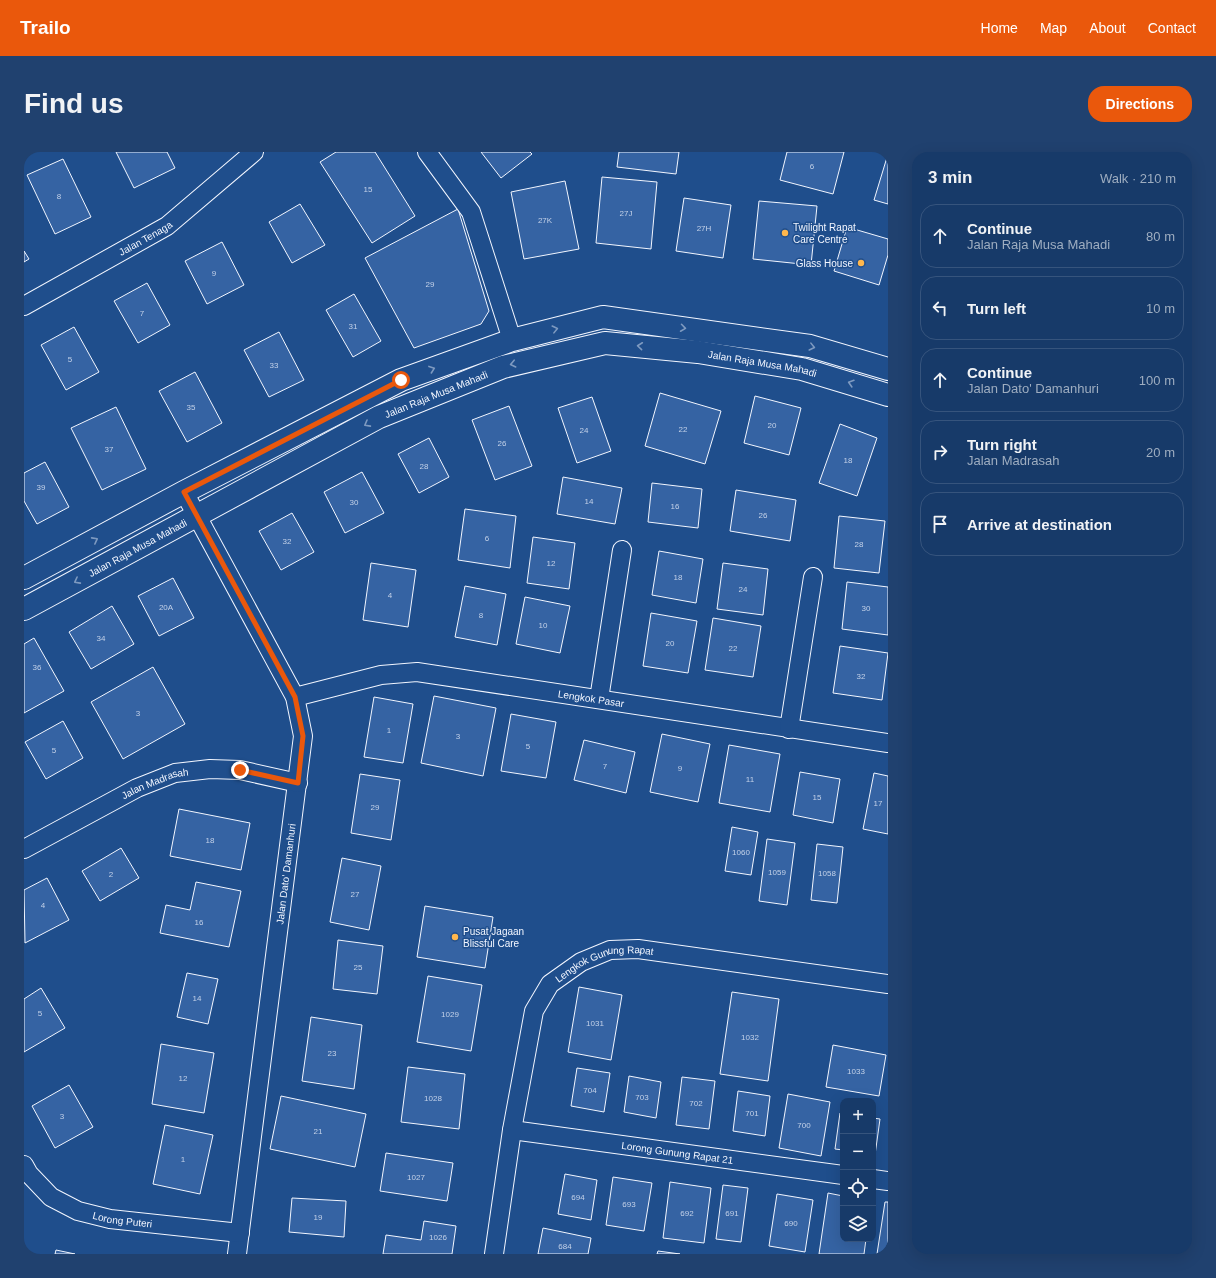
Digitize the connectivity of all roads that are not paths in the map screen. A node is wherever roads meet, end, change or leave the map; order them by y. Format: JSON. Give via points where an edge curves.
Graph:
{"nodes":[{"id":1,"x":254,"y":152,"type":"edge"},
{"id":2,"x":427,"y":152,"type":"edge"},
{"id":3,"x":24,"y":306,"type":"edge"},
{"id":4,"x":512,"y":340,"type":"junction"},
{"id":5,"x":888,"y":370,"type":"edge"},
{"id":6,"x":888,"y":395,"type":"edge"},
{"id":7,"x":184,"y":492,"type":"junction"},
{"id":8,"x":198,"y":516,"type":"junction"},
{"id":9,"x":622,"y":550,"type":"dead end"},
{"id":10,"x":813,"y":577,"type":"dead end"},
{"id":11,"x":24,"y":578,"type":"edge"},
{"id":12,"x":24,"y":610,"type":"edge"},
{"id":13,"x":295,"y":697,"type":"junction"},
{"id":14,"x":599,"y":699,"type":"junction"},
{"id":15,"x":789,"y":729,"type":"junction"},
{"id":16,"x":888,"y":743,"type":"edge"},
{"id":17,"x":298,"y":783,"type":"junction"},
{"id":18,"x":24,"y":849,"type":"edge"},
{"id":19,"x":888,"y":984,"type":"edge"},
{"id":20,"x":512,"y":1130,"type":"junction"},
{"id":21,"x":24,"y":1165,"type":"edge"},
{"id":22,"x":840,"y":1175,"type":"edge"},
{"id":23,"x":876,"y":1179,"type":"edge"},
{"id":24,"x":888,"y":1181,"type":"edge"},
{"id":25,"x":240,"y":1233,"type":"junction"},
{"id":26,"x":237,"y":1254,"type":"edge"},
{"id":27,"x":494,"y":1254,"type":"edge"}],
"edges":[{"from":1,"to":3,"type":"street","name":"Jalan Tenaga","via":[[167,226]]},
{"from":2,"to":4,"type":"street","via":[[471,212]]},
{"from":4,"to":5,"type":"main road","one_way":true,"via":[[603,317],[810,346]]},
{"from":7,"to":4,"type":"main road","one_way":true,"via":[[401,380]]},
{"from":6,"to":8,"type":"main road","name":"Jalan Raja Musa Mahadi","one_way":true,"via":[[802,369],[698,352],[605,343],[503,367],[379,417]]},
{"from":7,"to":8,"type":"street","name":"Jalan Dato' Damanhuri"},
{"from":11,"to":7,"type":"main road","one_way":true},
{"from":8,"to":12,"type":"main road","name":"Jalan Raja Musa Mahadi","one_way":true},
{"from":8,"to":13,"type":"street","name":"Jalan Dato' Damanhuri"},
{"from":9,"to":14,"type":"street"},
{"from":10,"to":15,"type":"street"},
{"from":13,"to":14,"type":"street","name":"Lengkok Pasar","via":[[381,675],[417,672]]},
{"from":13,"to":17,"type":"street","name":"Jalan Dato' Damanhuri","via":[[303,736]]},
{"from":14,"to":15,"type":"street","name":"Lengkok Pasar"},
{"from":15,"to":16,"type":"street","name":"Lengkok Pasar"},
{"from":17,"to":18,"type":"street","name":"Jalan Madrasah","via":[[240,770],[210,769],[176,773],[137,788]]},
{"from":17,"to":25,"type":"street","name":"Jalan Dato' Damanhuri"},
{"from":19,"to":20,"type":"street","name":"Lengkok Gunung Rapat","via":[[638,949],[610,950],[582,962],[550,984],[534,1011]]},
{"from":20,"to":22,"type":"street","name":"Lorong Gunung Rapat 21"},
{"from":20,"to":27,"type":"street","name":"Lengkok Gunung Rapat"},
{"from":21,"to":25,"type":"street","name":"Lorong Puteri","via":[[51,1197],[78,1212],[110,1219]]},
{"from":23,"to":24,"type":"street"},
{"from":25,"to":26,"type":"street","name":"Jalan Dato' Damanhuri"}]}
